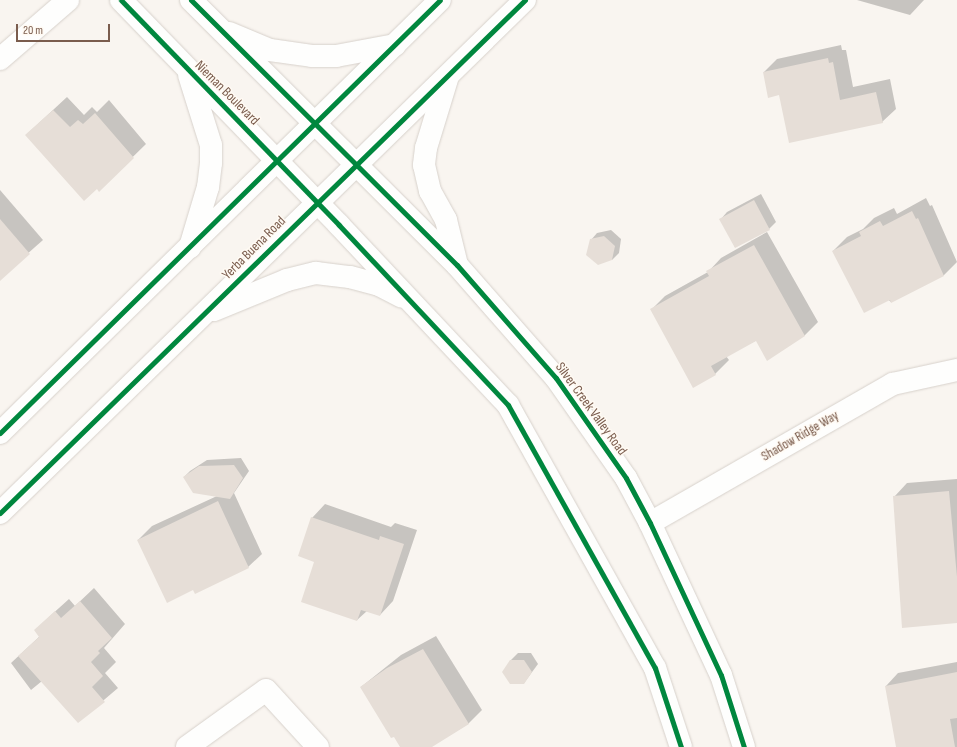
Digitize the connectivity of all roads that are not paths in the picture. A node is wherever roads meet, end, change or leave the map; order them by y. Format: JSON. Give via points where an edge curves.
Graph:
{"nodes":[{"id":1,"x":68,"y":0,"type":"edge"},
{"id":2,"x":121,"y":0,"type":"edge"},
{"id":3,"x":191,"y":0,"type":"edge"},
{"id":4,"x":440,"y":0,"type":"edge"},
{"id":5,"x":525,"y":0,"type":"edge"},
{"id":6,"x":216,"y":27,"type":"junction"},
{"id":7,"x":395,"y":45,"type":"junction"},
{"id":8,"x":0,"y":59,"type":"edge"},
{"id":9,"x":188,"y":72,"type":"junction"},
{"id":10,"x":448,"y":74,"type":"junction"},
{"id":11,"x":316,"y":124,"type":"junction"},
{"id":12,"x":278,"y":162,"type":"junction"},
{"id":13,"x":355,"y":164,"type":"junction"},
{"id":14,"x":317,"y":202,"type":"junction"},
{"id":15,"x":189,"y":250,"type":"junction"},
{"id":16,"x":457,"y":265,"type":"junction"},
{"id":17,"x":414,"y":303,"type":"junction"},
{"id":18,"x":205,"y":314,"type":"junction"},
{"id":19,"x":957,"y":370,"type":"edge"},
{"id":20,"x":0,"y":433,"type":"edge"},
{"id":21,"x":0,"y":513,"type":"edge"},
{"id":22,"x":650,"y":523,"type":"junction"},
{"id":23,"x":187,"y":747,"type":"edge"},
{"id":24,"x":318,"y":747,"type":"edge"},
{"id":25,"x":681,"y":747,"type":"edge"},
{"id":26,"x":744,"y":747,"type":"edge"}],
"edges":[{"from":1,"to":8,"type":"main road"},
{"from":2,"to":9,"type":"main road","name":"Nieman Boulevard"},
{"from":3,"to":6,"type":"main road"},
{"from":4,"to":7,"type":"main road"},
{"from":5,"to":10,"type":"main road","name":"Yerba Buena Road"},
{"from":6,"to":7,"type":"main road","via":[[270,50],[312,56],[336,56]]},
{"from":6,"to":11,"type":"main road"},
{"from":7,"to":11,"type":"main road"},
{"from":9,"to":12,"type":"main road","name":"Nieman Boulevard"},
{"from":9,"to":15,"type":"main road","via":[[210,145],[211,163],[208,187]]},
{"from":10,"to":13,"type":"main road","name":"Yerba Buena Road"},
{"from":10,"to":16,"type":"main road","via":[[426,148],[424,165],[430,191],[446,220]]},
{"from":11,"to":12,"type":"main road"},
{"from":11,"to":13,"type":"main road","name":"Silver Creek Valley Road"},
{"from":12,"to":14,"type":"main road","name":"Nieman Boulevard"},
{"from":12,"to":15,"type":"main road"},
{"from":13,"to":14,"type":"main road","name":"Yerba Buena Road"},
{"from":13,"to":16,"type":"main road","name":"Silver Creek Valley Road"},
{"from":14,"to":17,"type":"main road"},
{"from":14,"to":18,"type":"main road","name":"Yerba Buena Road"},
{"from":15,"to":20,"type":"main road"},
{"from":16,"to":22,"type":"main road","name":"Silver Creek Valley Road","via":[[556,378],[626,478]]},
{"from":17,"to":18,"type":"main road","via":[[379,285],[316,272],[287,280]]},
{"from":17,"to":25,"type":"main road","via":[[508,405],[655,668]]},
{"from":18,"to":21,"type":"main road","name":"Yerba Buena Road"},
{"from":19,"to":22,"type":"main road","name":"Shadow Ridge Way","via":[[893,384]]},
{"from":22,"to":26,"type":"main road","name":"Silver Creek Valley Road","via":[[721,675]]},
{"from":23,"to":24,"type":"main road","via":[[266,690]]}]}
